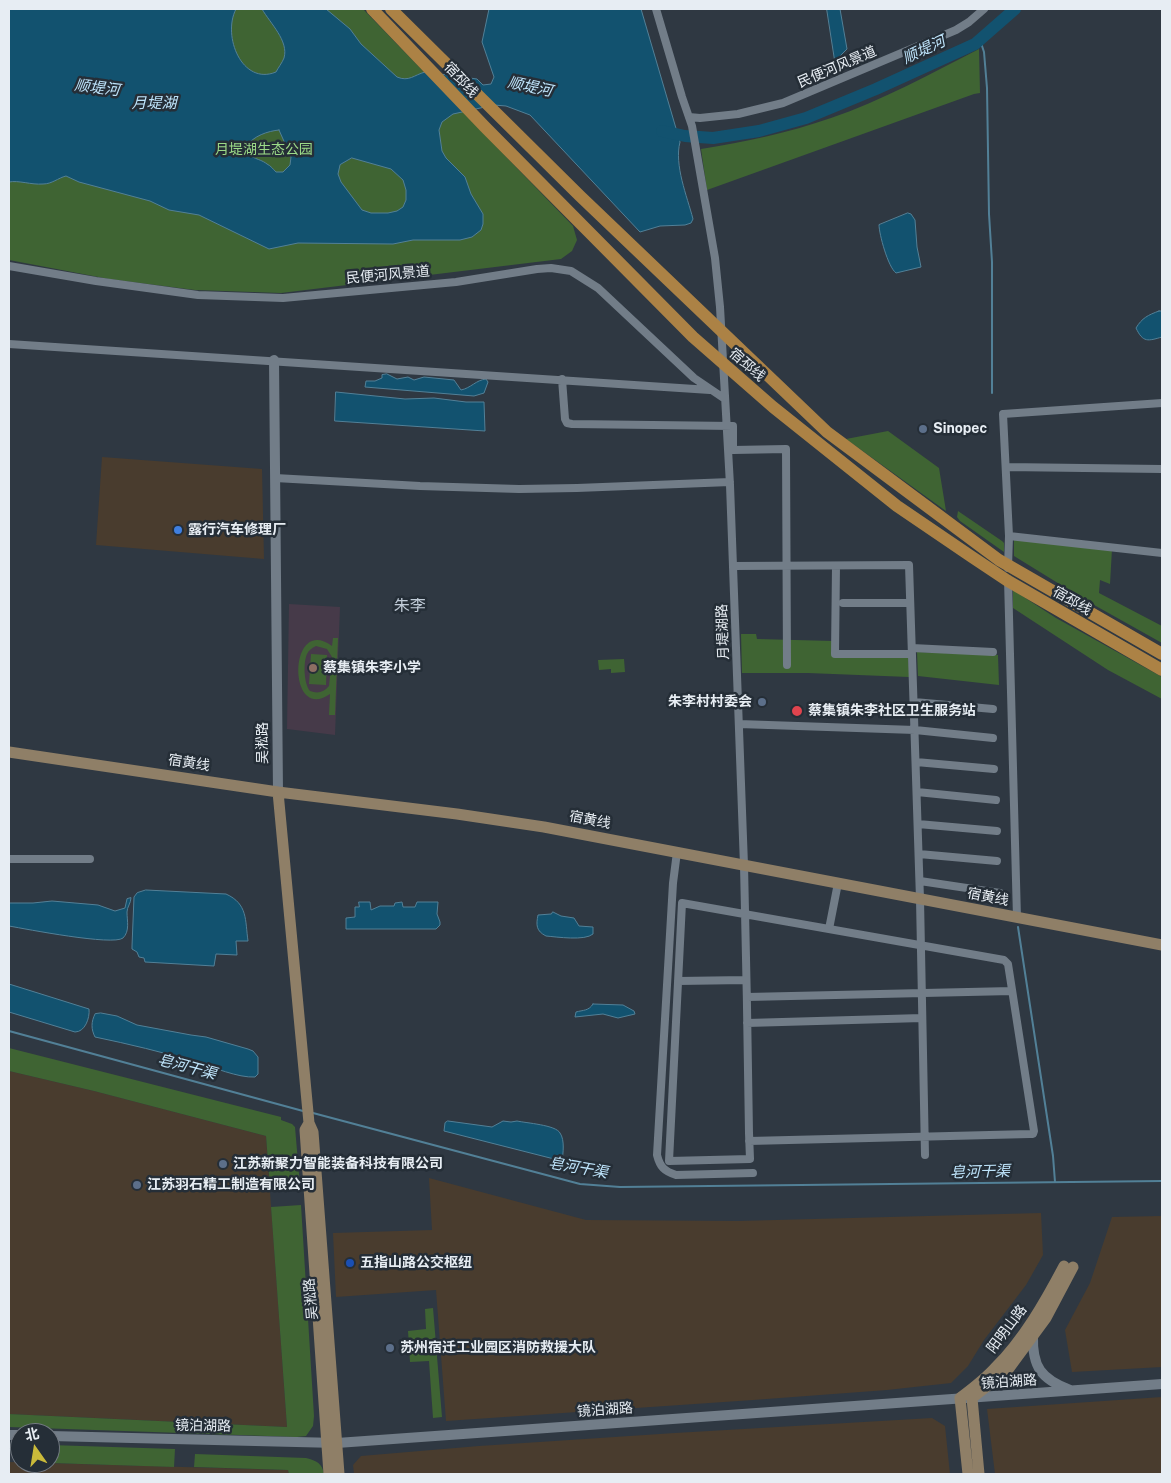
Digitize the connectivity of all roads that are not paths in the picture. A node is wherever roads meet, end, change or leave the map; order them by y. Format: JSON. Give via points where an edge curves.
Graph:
{"nodes":[{"id":1,"x":372,"y":9,"type":"edge"},
{"id":2,"x":391,"y":9,"type":"edge"},
{"id":3,"x":656,"y":9,"type":"edge"},
{"id":4,"x":984,"y":9,"type":"edge"},
{"id":5,"x":689,"y":117,"type":"junction"},
{"id":6,"x":9,"y":266,"type":"edge"},
{"id":7,"x":722,"y":332,"type":"junction"},
{"id":8,"x":9,"y":344,"type":"edge"},
{"id":9,"x":274,"y":360,"type":"junction"},
{"id":10,"x":722,"y":363,"type":"junction"},
{"id":11,"x":562,"y":379,"type":"junction"},
{"id":12,"x":712,"y":390,"type":"junction"},
{"id":13,"x":724,"y":398,"type":"junction"},
{"id":14,"x":1162,"y":403,"type":"edge"},
{"id":15,"x":727,"y":426,"type":"junction"},
{"id":16,"x":1006,"y":466,"type":"junction"},
{"id":17,"x":1162,"y":469,"type":"edge"},
{"id":18,"x":275,"y":478,"type":"junction"},
{"id":19,"x":730,"y":482,"type":"junction"},
{"id":20,"x":1009,"y":536,"type":"junction"},
{"id":21,"x":1162,"y":553,"type":"edge"},
{"id":22,"x":1008,"y":565,"type":"junction"},
{"id":23,"x":734,"y":566,"type":"junction"},
{"id":24,"x":787,"y":566,"type":"junction"},
{"id":25,"x":836,"y":566,"type":"junction"},
{"id":26,"x":1008,"y":581,"type":"junction"},
{"id":27,"x":843,"y":603,"type":"dead end"},
{"id":28,"x":910,"y":603,"type":"junction"},
{"id":29,"x":912,"y":651,"type":"junction"},
{"id":30,"x":993,"y":652,"type":"dead end"},
{"id":31,"x":1162,"y":654,"type":"edge"},
{"id":32,"x":787,"y":665,"type":"dead end"},
{"id":33,"x":1162,"y":670,"type":"edge"},
{"id":34,"x":914,"y":702,"type":"junction"},
{"id":35,"x":993,"y":708,"type":"dead end"},
{"id":36,"x":739,"y":724,"type":"junction"},
{"id":37,"x":915,"y":730,"type":"junction"},
{"id":38,"x":993,"y":738,"type":"dead end"},
{"id":39,"x":9,"y":752,"type":"edge"},
{"id":40,"x":916,"y":762,"type":"junction"},
{"id":41,"x":994,"y":769,"type":"dead end"},
{"id":42,"x":278,"y":792,"type":"junction"},
{"id":43,"x":917,"y":792,"type":"junction"},
{"id":44,"x":996,"y":800,"type":"dead end"},
{"id":45,"x":918,"y":824,"type":"junction"},
{"id":46,"x":997,"y":831,"type":"dead end"},
{"id":47,"x":677,"y":852,"type":"junction"},
{"id":48,"x":919,"y":854,"type":"junction"},
{"id":49,"x":9,"y":859,"type":"edge"},
{"id":50,"x":90,"y":859,"type":"dead end"},
{"id":51,"x":997,"y":861,"type":"dead end"},
{"id":52,"x":744,"y":865,"type":"junction"},
{"id":53,"x":920,"y":881,"type":"junction"},
{"id":54,"x":838,"y":883,"type":"junction"},
{"id":55,"x":1000,"y":894,"type":"dead end"},
{"id":56,"x":920,"y":899,"type":"junction"},
{"id":57,"x":745,"y":914,"type":"junction"},
{"id":58,"x":1017,"y":918,"type":"junction"},
{"id":59,"x":829,"y":929,"type":"junction"},
{"id":60,"x":921,"y":945,"type":"junction"},
{"id":61,"x":1162,"y":945,"type":"edge"},
{"id":62,"x":746,"y":980,"type":"junction"},
{"id":63,"x":678,"y":984,"type":"junction"},
{"id":64,"x":667,"y":987,"type":"junction"},
{"id":65,"x":1012,"y":991,"type":"junction"},
{"id":66,"x":922,"y":993,"type":"junction"},
{"id":67,"x":747,"y":997,"type":"junction"},
{"id":68,"x":922,"y":1018,"type":"junction"},
{"id":69,"x":747,"y":1023,"type":"junction"},
{"id":70,"x":924,"y":1138,"type":"junction"},
{"id":71,"x":750,"y":1141,"type":"junction"},
{"id":72,"x":925,"y":1154,"type":"dead end"},
{"id":73,"x":753,"y":1174,"type":"dead end"},
{"id":74,"x":1033,"y":1335,"type":"junction"},
{"id":75,"x":1162,"y":1384,"type":"edge"},
{"id":76,"x":1073,"y":1391,"type":"junction"},
{"id":77,"x":960,"y":1398,"type":"junction"},
{"id":78,"x":972,"y":1398,"type":"junction"},
{"id":79,"x":60,"y":1436,"type":"edge"},
{"id":80,"x":332,"y":1443,"type":"junction"},
{"id":81,"x":329,"y":1474,"type":"edge"},
{"id":82,"x":339,"y":1474,"type":"edge"},
{"id":83,"x":968,"y":1474,"type":"edge"},
{"id":84,"x":979,"y":1474,"type":"edge"}],
"edges":[{"from":1,"to":10,"type":"main road","name":"宿邳线"},
{"from":2,"to":7,"type":"main road","name":"宿邳线"},
{"from":3,"to":5,"type":"street","name":"月堤湖路"},
{"from":4,"to":5,"type":"street","name":"民便河风景道","via":[[956,30],[783,103],[738,114]]},
{"from":5,"to":7,"type":"street","name":"月堤湖路","via":[[715,258]]},
{"from":6,"to":12,"type":"street","name":"民便河风景道","via":[[198,295],[283,298],[456,282],[551,268],[571,271],[598,288],[694,378]]},
{"from":7,"to":10,"type":"street","name":"月堤湖路"},
{"from":7,"to":22,"type":"main road","name":"宿邳线","via":[[827,432]]},
{"from":8,"to":9,"type":"street"},
{"from":9,"to":11,"type":"street"},
{"from":9,"to":18,"type":"street","name":"吴淞路"},
{"from":10,"to":13,"type":"street","name":"月堤湖路"},
{"from":10,"to":26,"type":"main road","name":"宿邳线","via":[[897,506]]},
{"from":11,"to":12,"type":"street"},
{"from":11,"to":15,"type":"street","via":[[567,423]]},
{"from":12,"to":13,"type":"street","name":"民便河风景道"},
{"from":13,"to":15,"type":"street","name":"月堤湖路"},
{"from":14,"to":16,"type":"street","via":[[1004,414]]},
{"from":15,"to":19,"type":"street","name":"月堤湖路"},
{"from":15,"to":24,"type":"street","via":[[733,426],[733,450],[786,450]]},
{"from":16,"to":17,"type":"street"},
{"from":16,"to":20,"type":"street"},
{"from":18,"to":19,"type":"street","via":[[519,489]]},
{"from":18,"to":42,"type":"street","name":"吴淞路"},
{"from":19,"to":23,"type":"street","name":"月堤湖路"},
{"from":20,"to":21,"type":"street"},
{"from":20,"to":22,"type":"street"},
{"from":22,"to":26,"type":"street"},
{"from":22,"to":31,"type":"main road","name":"宿邳线"},
{"from":23,"to":24,"type":"street"},
{"from":23,"to":36,"type":"street","name":"月堤湖路"},
{"from":24,"to":25,"type":"street"},
{"from":24,"to":32,"type":"street"},
{"from":25,"to":28,"type":"street","via":[[909,565]]},
{"from":25,"to":29,"type":"street","via":[[835,654]]},
{"from":26,"to":33,"type":"main road","name":"宿邳线"},
{"from":26,"to":58,"type":"street"},
{"from":27,"to":28,"type":"street"},
{"from":28,"to":29,"type":"street"},
{"from":29,"to":30,"type":"street"},
{"from":29,"to":34,"type":"street"},
{"from":34,"to":35,"type":"street"},
{"from":34,"to":37,"type":"street"},
{"from":36,"to":37,"type":"street"},
{"from":36,"to":52,"type":"street","name":"月堤湖路"},
{"from":37,"to":38,"type":"street"},
{"from":37,"to":40,"type":"street"},
{"from":39,"to":42,"type":"main road","name":"宿黄线"},
{"from":40,"to":41,"type":"street"},
{"from":40,"to":43,"type":"street"},
{"from":42,"to":47,"type":"main road","name":"宿黄线","via":[[544,827]]},
{"from":42,"to":80,"type":"main road","name":"吴淞路","via":[[309,1123],[314,1132]]},
{"from":43,"to":44,"type":"street"},
{"from":43,"to":45,"type":"street"},
{"from":45,"to":46,"type":"street"},
{"from":45,"to":48,"type":"street"},
{"from":47,"to":52,"type":"main road","name":"宿黄线"},
{"from":47,"to":64,"type":"street"},
{"from":48,"to":51,"type":"street"},
{"from":48,"to":53,"type":"street"},
{"from":49,"to":50,"type":"street"},
{"from":52,"to":54,"type":"main road","name":"宿黄线"},
{"from":52,"to":57,"type":"street","name":"月堤湖路"},
{"from":53,"to":55,"type":"street"},
{"from":53,"to":56,"type":"street"},
{"from":54,"to":56,"type":"main road","name":"宿黄线"},
{"from":54,"to":59,"type":"street"},
{"from":56,"to":58,"type":"main road","name":"宿黄线"},
{"from":56,"to":60,"type":"street"},
{"from":57,"to":59,"type":"street"},
{"from":57,"to":62,"type":"street","name":"月堤湖路"},
{"from":57,"to":63,"type":"street","via":[[682,903]]},
{"from":58,"to":61,"type":"main road","name":"宿黄线"},
{"from":59,"to":60,"type":"street"},
{"from":60,"to":65,"type":"street","via":[[1004,960],[1008,964]]},
{"from":60,"to":66,"type":"street"},
{"from":62,"to":63,"type":"street"},
{"from":62,"to":67,"type":"street","name":"月堤湖路"},
{"from":63,"to":64,"type":"street"},
{"from":63,"to":71,"type":"street","via":[[669,1161],[750,1159]]},
{"from":64,"to":73,"type":"street","via":[[657,1155],[660,1167],[676,1175]]},
{"from":65,"to":66,"type":"street"},
{"from":65,"to":70,"type":"street","via":[[1033,1134]]},
{"from":66,"to":67,"type":"street"},
{"from":66,"to":68,"type":"street"},
{"from":67,"to":69,"type":"street","name":"月堤湖路"},
{"from":68,"to":69,"type":"street"},
{"from":68,"to":70,"type":"street"},
{"from":69,"to":71,"type":"street","name":"月堤湖路"},
{"from":70,"to":71,"type":"street"},
{"from":70,"to":72,"type":"street"},
{"from":74,"to":76,"type":"street","via":[[1038,1369],[1049,1380]]},
{"from":74,"to":77,"type":"main road","name":"阳明山路","via":[[1046,1318],[1068,1266],[996,1368]]},
{"from":74,"to":78,"type":"main road","name":"阳明山路","via":[[1007,1371]]},
{"from":75,"to":76,"type":"street","name":"镜泊湖路"},
{"from":76,"to":78,"type":"street","name":"镜泊湖路"},
{"from":77,"to":78,"type":"street","name":"镜泊湖路"},
{"from":77,"to":80,"type":"street","name":"镜泊湖路"},
{"from":77,"to":83,"type":"main road"},
{"from":78,"to":84,"type":"main road"},
{"from":79,"to":80,"type":"street","name":"镜泊湖路"},
{"from":80,"to":81,"type":"main road","name":"吴淞路"},
{"from":80,"to":82,"type":"main road","name":"吴淞路"}]}
